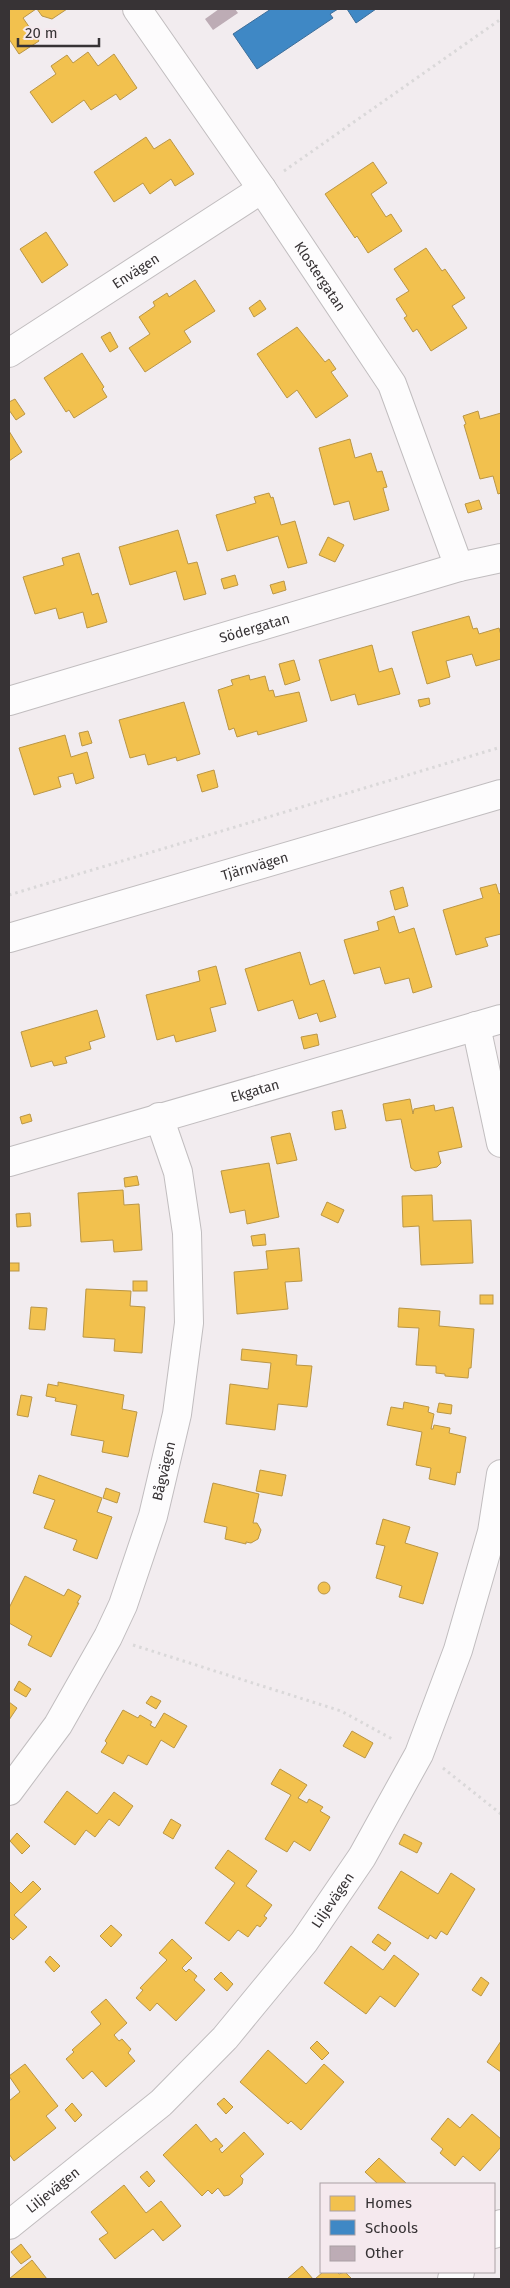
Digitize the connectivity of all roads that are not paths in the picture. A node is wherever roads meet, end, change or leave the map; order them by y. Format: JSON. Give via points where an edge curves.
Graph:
{"nodes":[{"id":1,"x":137,"y":9,"type":"edge"},
{"id":2,"x":262,"y":189,"type":"junction"},
{"id":3,"x":9,"y":353,"type":"edge"},
{"id":4,"x":501,"y":558,"type":"edge"},
{"id":5,"x":459,"y":568,"type":"junction"},
{"id":6,"x":9,"y":701,"type":"edge"},
{"id":7,"x":501,"y":794,"type":"edge"},
{"id":8,"x":9,"y":938,"type":"edge"},
{"id":9,"x":489,"y":1023,"type":"edge"},
{"id":10,"x":159,"y":1117,"type":"junction"},
{"id":11,"x":501,"y":1143,"type":"edge"},
{"id":12,"x":9,"y":1162,"type":"edge"},
{"id":13,"x":501,"y":1474,"type":"edge"},
{"id":14,"x":9,"y":1791,"type":"edge"},
{"id":15,"x":9,"y":2226,"type":"edge"}],
"edges":[{"from":1,"to":2,"type":"street","name":"Klostergatan"},
{"from":2,"to":3,"type":"street","name":"Envägen"},
{"from":2,"to":5,"type":"street","name":"Klostergatan","via":[[392,384]]},
{"from":4,"to":5,"type":"street","name":"Södergatan"},
{"from":5,"to":6,"type":"street","name":"Södergatan"},
{"from":7,"to":8,"type":"street","name":"Tjärnvägen"},
{"from":9,"to":10,"type":"street","name":"Ekgatan"},
{"from":9,"to":11,"type":"street"},
{"from":10,"to":12,"type":"street","name":"Ekgatan"},
{"from":10,"to":14,"type":"street","name":"Bågvägen","via":[[178,1172],[187,1233],[189,1323],[177,1414],[153,1516],[123,1605],[58,1726]]},
{"from":13,"to":15,"type":"street","name":"Liljevägen","via":[[492,1532],[458,1650],[419,1754],[362,1857],[304,1942],[225,2038],[161,2103]]}]}
